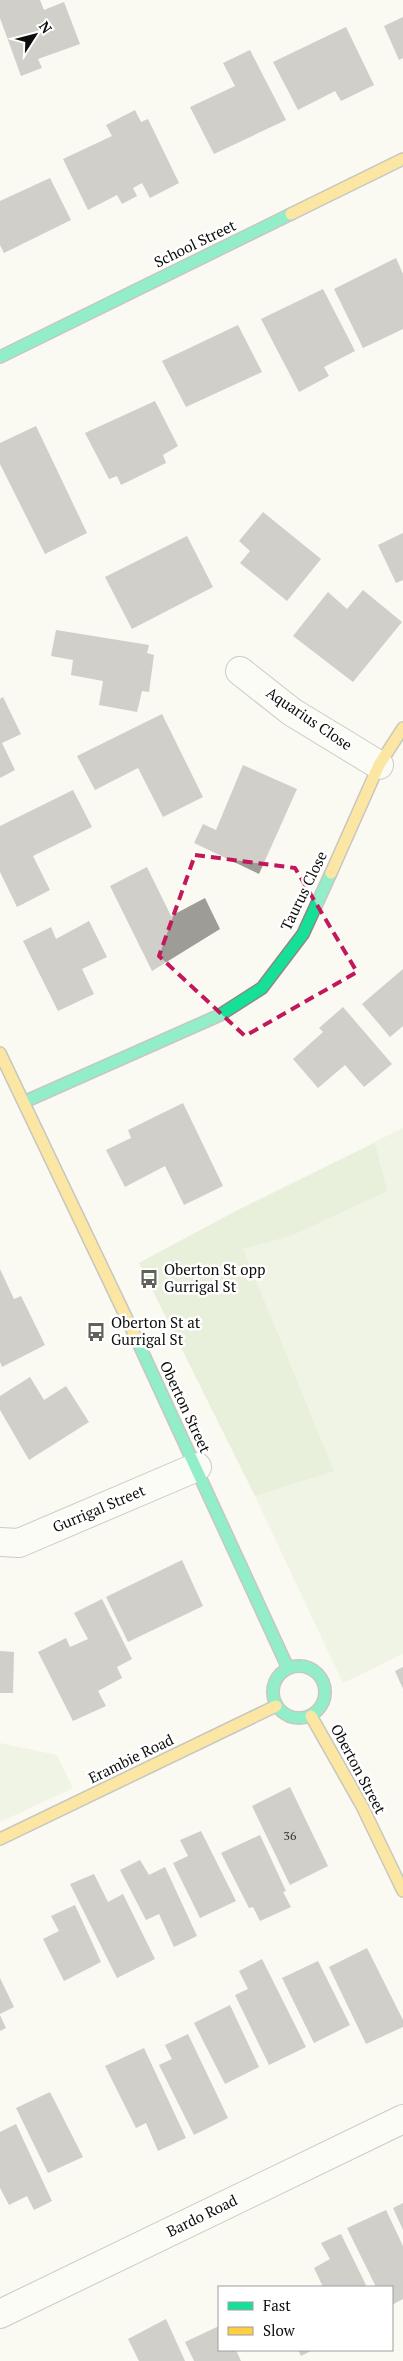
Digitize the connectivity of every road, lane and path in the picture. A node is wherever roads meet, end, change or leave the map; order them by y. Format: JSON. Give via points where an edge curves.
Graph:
{"nodes":[{"id":1,"x":403,"y":159,"type":"edge"},
{"id":2,"x":0,"y":357,"type":"edge"},
{"id":3,"x":240,"y":671,"type":"dead end"},
{"id":4,"x":403,"y":728,"type":"edge"},
{"id":5,"x":379,"y":765,"type":"junction"},
{"id":6,"x":0,"y":1053,"type":"edge"},
{"id":7,"x":24,"y":1102,"type":"junction"},
{"id":8,"x":197,"y":1467,"type":"junction"},
{"id":9,"x":0,"y":1542,"type":"edge"},
{"id":10,"x":288,"y":1668,"type":"junction"},
{"id":11,"x":276,"y":1706,"type":"junction"},
{"id":12,"x":311,"y":1716,"type":"junction"},
{"id":13,"x":0,"y":1840,"type":"edge"},
{"id":14,"x":403,"y":1891,"type":"edge"},
{"id":15,"x":403,"y":2119,"type":"edge"},
{"id":16,"x":0,"y":2314,"type":"edge"}],
"edges":[{"from":1,"to":2,"type":"street","name":"School Street"},
{"from":3,"to":5,"type":"street","name":"Aquarius Close","via":[[292,712]]},
{"from":4,"to":5,"type":"street","name":"Taurus Close"},
{"from":5,"to":7,"type":"street","name":"Taurus Close","via":[[303,934],[262,988],[220,1015]]},
{"from":6,"to":7,"type":"street","name":"Oberton Street"},
{"from":7,"to":8,"type":"street","name":"Oberton Street"},
{"from":8,"to":9,"type":"street","name":"Gurrigal Street","via":[[19,1543]]},
{"from":8,"to":10,"type":"street","name":"Oberton Street"},
{"from":10,"to":11,"type":"street","via":[[275,1680]]},
{"from":10,"to":12,"type":"street","via":[[306,1667],[320,1677],[326,1694],[323,1703]]},
{"from":11,"to":12,"type":"street","via":[[295,1719]]},
{"from":11,"to":13,"type":"street","name":"Erambie Road"},
{"from":12,"to":14,"type":"street","name":"Oberton Street","via":[[362,1806]]},
{"from":15,"to":16,"type":"street","name":"Bardo Road"}]}
